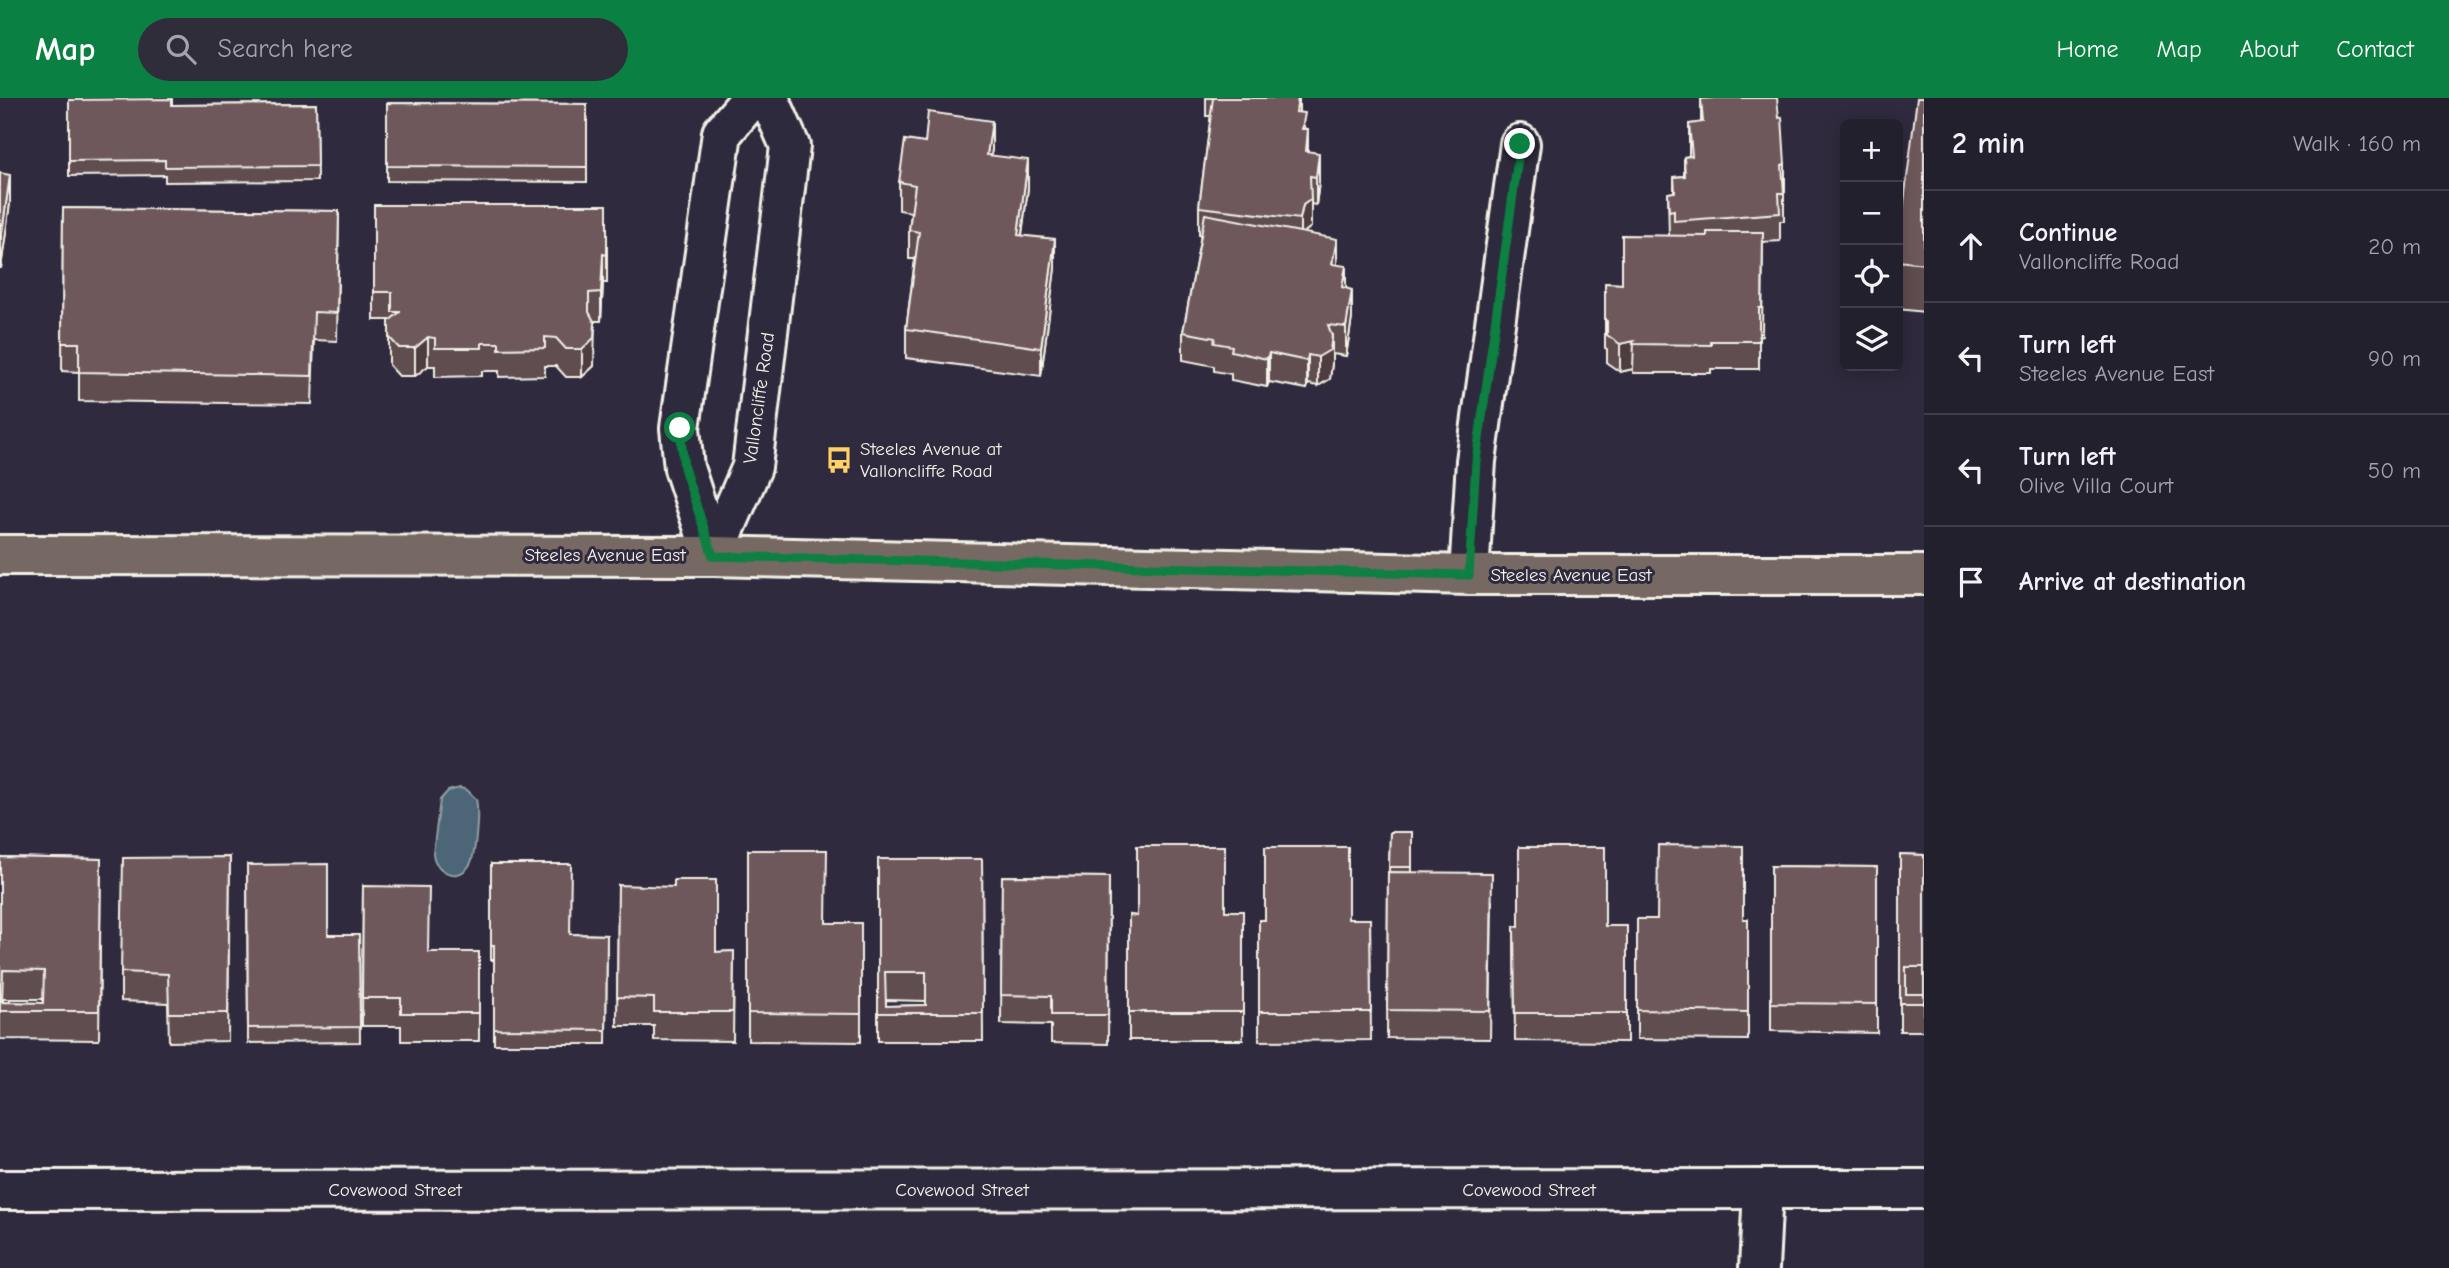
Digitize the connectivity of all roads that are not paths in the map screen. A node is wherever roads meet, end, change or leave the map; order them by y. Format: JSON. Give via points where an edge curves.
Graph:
{"nodes":[{"id":1,"x":752,"y":98,"type":"edge"},
{"id":2,"x":769,"y":98,"type":"edge"},
{"id":3,"x":1520,"y":144,"type":"dead end"},
{"id":4,"x":0,"y":555,"type":"edge"},
{"id":5,"x":713,"y":556,"type":"junction"},
{"id":6,"x":1469,"y":575,"type":"junction"},
{"id":7,"x":1924,"y":575,"type":"edge"},
{"id":8,"x":1924,"y":1189,"type":"edge"},
{"id":9,"x":0,"y":1190,"type":"edge"},
{"id":10,"x":1763,"y":1190,"type":"junction"},
{"id":11,"x":1759,"y":1268,"type":"edge"}],
"edges":[{"from":1,"to":5,"type":"street","via":[[722,133],[680,428],[684,468]]},
{"from":2,"to":5,"type":"street","name":"Valloncliffe Road","via":[[790,146],[752,467]]},
{"from":3,"to":6,"type":"street","via":[[1476,461]]},
{"from":4,"to":5,"type":"main road","name":"Steeles Avenue East"},
{"from":5,"to":6,"type":"main road","name":"Steeles Avenue East"},
{"from":6,"to":7,"type":"main road","name":"Steeles Avenue East"},
{"from":8,"to":10,"type":"street","name":"Covewood Street"},
{"from":9,"to":10,"type":"street","name":"Covewood Street"},
{"from":10,"to":11,"type":"street"}]}
